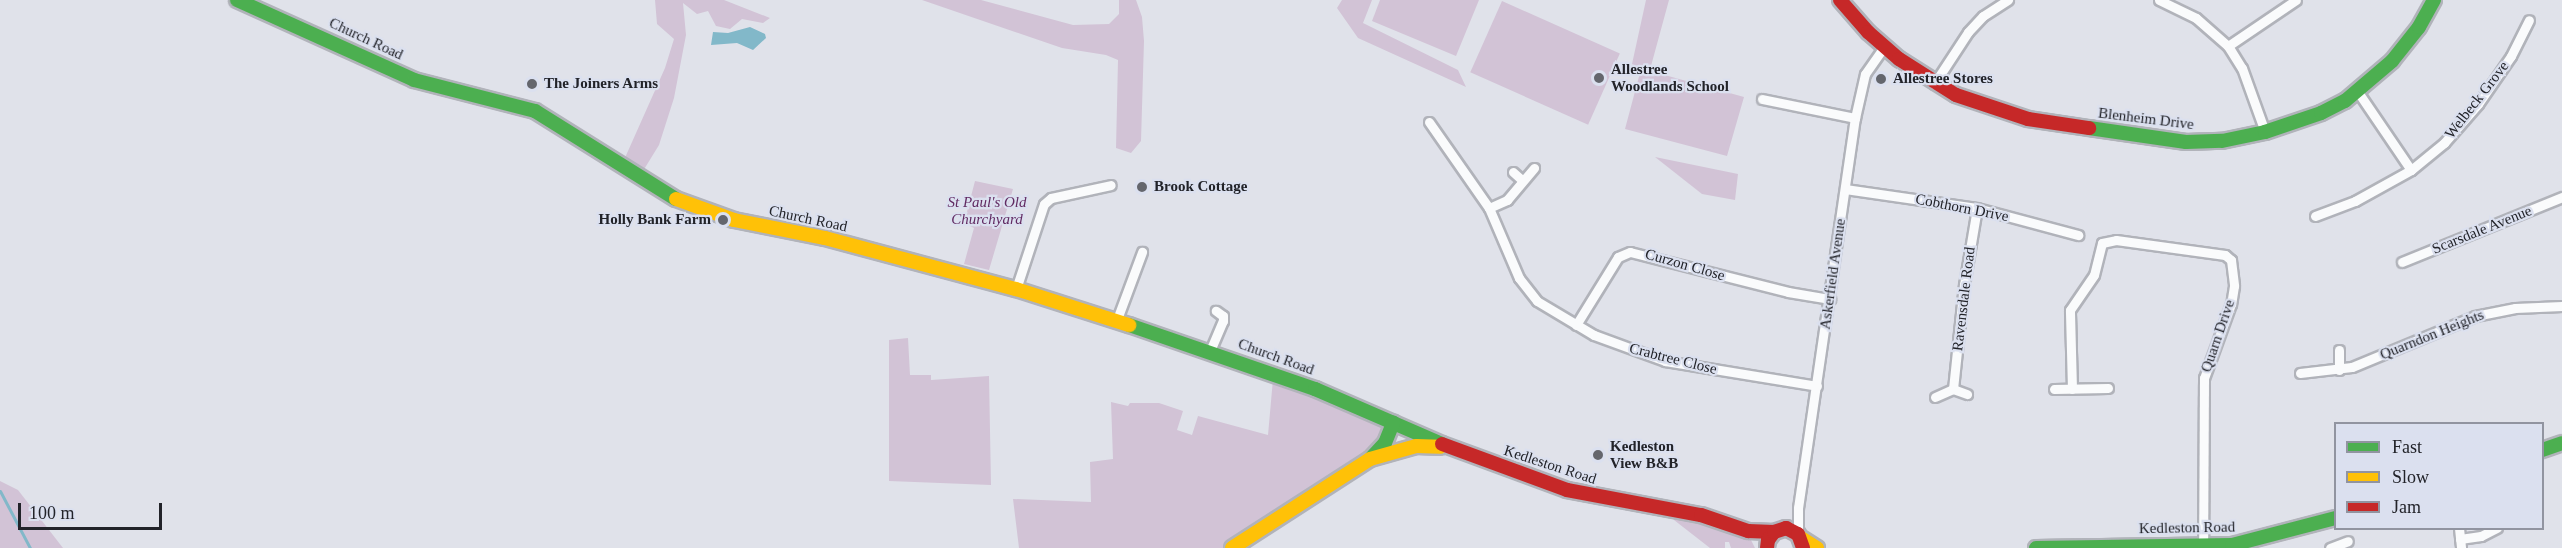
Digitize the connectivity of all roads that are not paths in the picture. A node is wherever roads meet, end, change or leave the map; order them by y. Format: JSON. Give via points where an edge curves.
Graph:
{"nodes":[{"id":1,"x":237,"y":0,"type":"edge"},
{"id":2,"x":1840,"y":0,"type":"edge"},
{"id":3,"x":2008,"y":0,"type":"edge"},
{"id":4,"x":2159,"y":0,"type":"edge"},
{"id":5,"x":2296,"y":0,"type":"edge"},
{"id":6,"x":2434,"y":0,"type":"edge"},
{"id":7,"x":2529,"y":20,"type":"dead end"},
{"id":8,"x":2228,"y":46,"type":"junction"},
{"id":9,"x":1884,"y":47,"type":"junction"},
{"id":10,"x":1934,"y":84,"type":"junction"},
{"id":11,"x":2358,"y":92,"type":"junction"},
{"id":12,"x":1769,"y":97,"type":"dead end"},
{"id":13,"x":1855,"y":118,"type":"junction"},
{"id":14,"x":1429,"y":122,"type":"dead end"},
{"id":15,"x":2265,"y":132,"type":"junction"},
{"id":16,"x":1458,"y":143,"type":"dead end"},
{"id":17,"x":1448,"y":150,"type":"junction"},
{"id":18,"x":1534,"y":168,"type":"dead end"},
{"id":19,"x":2411,"y":170,"type":"junction"},
{"id":20,"x":1513,"y":172,"type":"dead end"},
{"id":21,"x":1522,"y":180,"type":"junction"},
{"id":22,"x":1111,"y":185,"type":"dead end"},
{"id":23,"x":1845,"y":189,"type":"junction"},
{"id":24,"x":2562,"y":198,"type":"edge"},
{"id":25,"x":1489,"y":208,"type":"junction"},
{"id":26,"x":1977,"y":208,"type":"junction"},
{"id":27,"x":2315,"y":216,"type":"dead end"},
{"id":28,"x":2078,"y":235,"type":"dead end"},
{"id":29,"x":1142,"y":252,"type":"dead end"},
{"id":30,"x":2402,"y":262,"type":"dead end"},
{"id":31,"x":1016,"y":289,"type":"junction"},
{"id":32,"x":1830,"y":299,"type":"junction"},
{"id":33,"x":2562,"y":306,"type":"edge"},
{"id":34,"x":1216,"y":311,"type":"dead end"},
{"id":35,"x":1116,"y":322,"type":"junction"},
{"id":36,"x":1576,"y":325,"type":"junction"},
{"id":37,"x":2339,"y":350,"type":"dead end"},
{"id":38,"x":1210,"y":351,"type":"junction"},
{"id":39,"x":2339,"y":370,"type":"junction"},
{"id":40,"x":2300,"y":373,"type":"dead end"},
{"id":41,"x":1817,"y":386,"type":"junction"},
{"id":42,"x":2108,"y":388,"type":"dead end"},
{"id":43,"x":1953,"y":389,"type":"junction"},
{"id":44,"x":2054,"y":389,"type":"dead end"},
{"id":45,"x":2072,"y":389,"type":"junction"},
{"id":46,"x":1967,"y":394,"type":"dead end"},
{"id":47,"x":1935,"y":397,"type":"dead end"},
{"id":48,"x":1398,"y":425,"type":"junction"},
{"id":49,"x":2562,"y":443,"type":"edge"},
{"id":50,"x":1448,"y":447,"type":"junction"},
{"id":51,"x":2544,"y":449,"type":"edge"},
{"id":52,"x":1392,"y":452,"type":"junction"},
{"id":53,"x":1370,"y":459,"type":"junction"},
{"id":54,"x":1798,"y":508,"type":"junction"},
{"id":55,"x":2334,"y":519,"type":"edge"},
{"id":56,"x":1778,"y":530,"type":"junction"},
{"id":57,"x":2493,"y":530,"type":"edge"},
{"id":58,"x":1748,"y":531,"type":"junction"},
{"id":59,"x":1801,"y":540,"type":"edge"},
{"id":60,"x":2348,"y":541,"type":"dead end"},
{"id":61,"x":2461,"y":543,"type":"edge"},
{"id":62,"x":2203,"y":546,"type":"junction"},
{"id":63,"x":2119,"y":547,"type":"edge"},
{"id":64,"x":1232,"y":548,"type":"edge"},
{"id":65,"x":1766,"y":548,"type":"edge"},
{"id":66,"x":1817,"y":548,"type":"edge"},
{"id":67,"x":2036,"y":548,"type":"edge"},
{"id":68,"x":2330,"y":548,"type":"edge"}],
"edges":[{"from":1,"to":31,"type":"street","name":"Church Road","via":[[414,80],[535,111],[689,206]]},
{"from":2,"to":9,"type":"street","name":"Blenheim Drive"},
{"from":3,"to":10,"type":"street","via":[[1983,16],[1968,32]]},
{"from":4,"to":8,"type":"street","via":[[2196,18]]},
{"from":5,"to":8,"type":"street"},
{"from":6,"to":11,"type":"street","name":"Blenheim Drive","via":[[2406,45]]},
{"from":7,"to":19,"type":"street","name":"Welbeck Grove","via":[[2511,56],[2478,104],[2444,143]]},
{"from":8,"to":15,"type":"street","via":[[2242,68]]},
{"from":9,"to":10,"type":"street","name":"Blenheim Drive"},
{"from":9,"to":13,"type":"street","name":"Askerfield Avenue","via":[[1865,74]]},
{"from":10,"to":15,"type":"street","name":"Blenheim Drive","via":[[2006,114],[2082,128],[2186,142],[2222,141]]},
{"from":11,"to":15,"type":"street","name":"Blenheim Drive","via":[[2321,113]]},
{"from":11,"to":19,"type":"street"},
{"from":12,"to":13,"type":"street"},
{"from":13,"to":23,"type":"street","name":"Askerfield Avenue"},
{"from":14,"to":17,"type":"street","name":"Crabtree Close"},
{"from":16,"to":17,"type":"street"},
{"from":17,"to":25,"type":"street","name":"Crabtree Close"},
{"from":18,"to":21,"type":"street"},
{"from":19,"to":27,"type":"street","name":"Welbeck Grove","via":[[2366,195]]},
{"from":20,"to":21,"type":"street"},
{"from":21,"to":25,"type":"street","via":[[1507,200]]},
{"from":22,"to":31,"type":"street","via":[[1051,198],[1044,204]]},
{"from":23,"to":26,"type":"street","name":"Cobthorn Drive"},
{"from":23,"to":32,"type":"street","name":"Askerfield Avenue"},
{"from":24,"to":30,"type":"street","name":"Scarsdale Avenue"},
{"from":25,"to":36,"type":"street","name":"Crabtree Close","via":[[1524,287],[1537,301]]},
{"from":26,"to":28,"type":"street","name":"Cobthorn Drive"},
{"from":26,"to":43,"type":"street","name":"Ravensdale Road"},
{"from":29,"to":35,"type":"street"},
{"from":31,"to":35,"type":"street","name":"Church Road"},
{"from":32,"to":36,"type":"street","name":"Curzon Close","via":[[1630,252],[1618,257]]},
{"from":32,"to":41,"type":"street","name":"Askerfield Avenue"},
{"from":33,"to":39,"type":"street","name":"Quarndon Heights","via":[[2515,308],[2475,316]]},
{"from":34,"to":38,"type":"street","via":[[1223,321]]},
{"from":35,"to":38,"type":"street","name":"Church Road"},
{"from":36,"to":41,"type":"street","name":"Crabtree Close","via":[[1665,361]]},
{"from":37,"to":39,"type":"street"},
{"from":38,"to":48,"type":"street","name":"Church Road","via":[[1315,389]]},
{"from":39,"to":40,"type":"street","name":"Quarndon Heights"},
{"from":41,"to":54,"type":"street","name":"Askerfield Avenue"},
{"from":42,"to":45,"type":"street"},
{"from":43,"to":46,"type":"street"},
{"from":43,"to":47,"type":"street"},
{"from":44,"to":45,"type":"street"},
{"from":45,"to":62,"type":"street","name":"Quarn Drive","via":[[2070,310],[2094,275],[2102,243],[2116,240],[2225,255],[2233,263],[2231,304],[2204,378]]},
{"from":48,"to":50,"type":"street","name":"Kedleston Road"},
{"from":48,"to":52,"type":"street"},
{"from":48,"to":53,"type":"street","name":"Kedleston Road"},
{"from":49,"to":51,"type":"street"},
{"from":50,"to":52,"type":"street","name":"Kedleston Road","via":[[1425,446]]},
{"from":50,"to":58,"type":"street","name":"Kedleston Road","via":[[1567,490],[1701,515]]},
{"from":52,"to":53,"type":"street","name":"Kedleston Road"},
{"from":53,"to":64,"type":"street","name":"Kedleston Road"},
{"from":54,"to":56,"type":"street","name":"Askerfield Avenue"},
{"from":54,"to":59,"type":"street","name":"Askerfield Avenue"},
{"from":55,"to":62,"type":"street","name":"Kedleston Road","via":[[2245,543]]},
{"from":56,"to":58,"type":"street","name":"Kedleston Road"},
{"from":56,"to":59,"type":"street","name":"Kedleston Road","via":[[1791,529]]},
{"from":56,"to":65,"type":"street"},
{"from":57,"to":61,"type":"street"},
{"from":58,"to":65,"type":"street","name":"Kedleston Road"},
{"from":59,"to":66,"type":"street"},
{"from":60,"to":68,"type":"street"},
{"from":62,"to":63,"type":"street","name":"Kedleston Road"},
{"from":63,"to":67,"type":"street","name":"Kedleston Road"}]}
